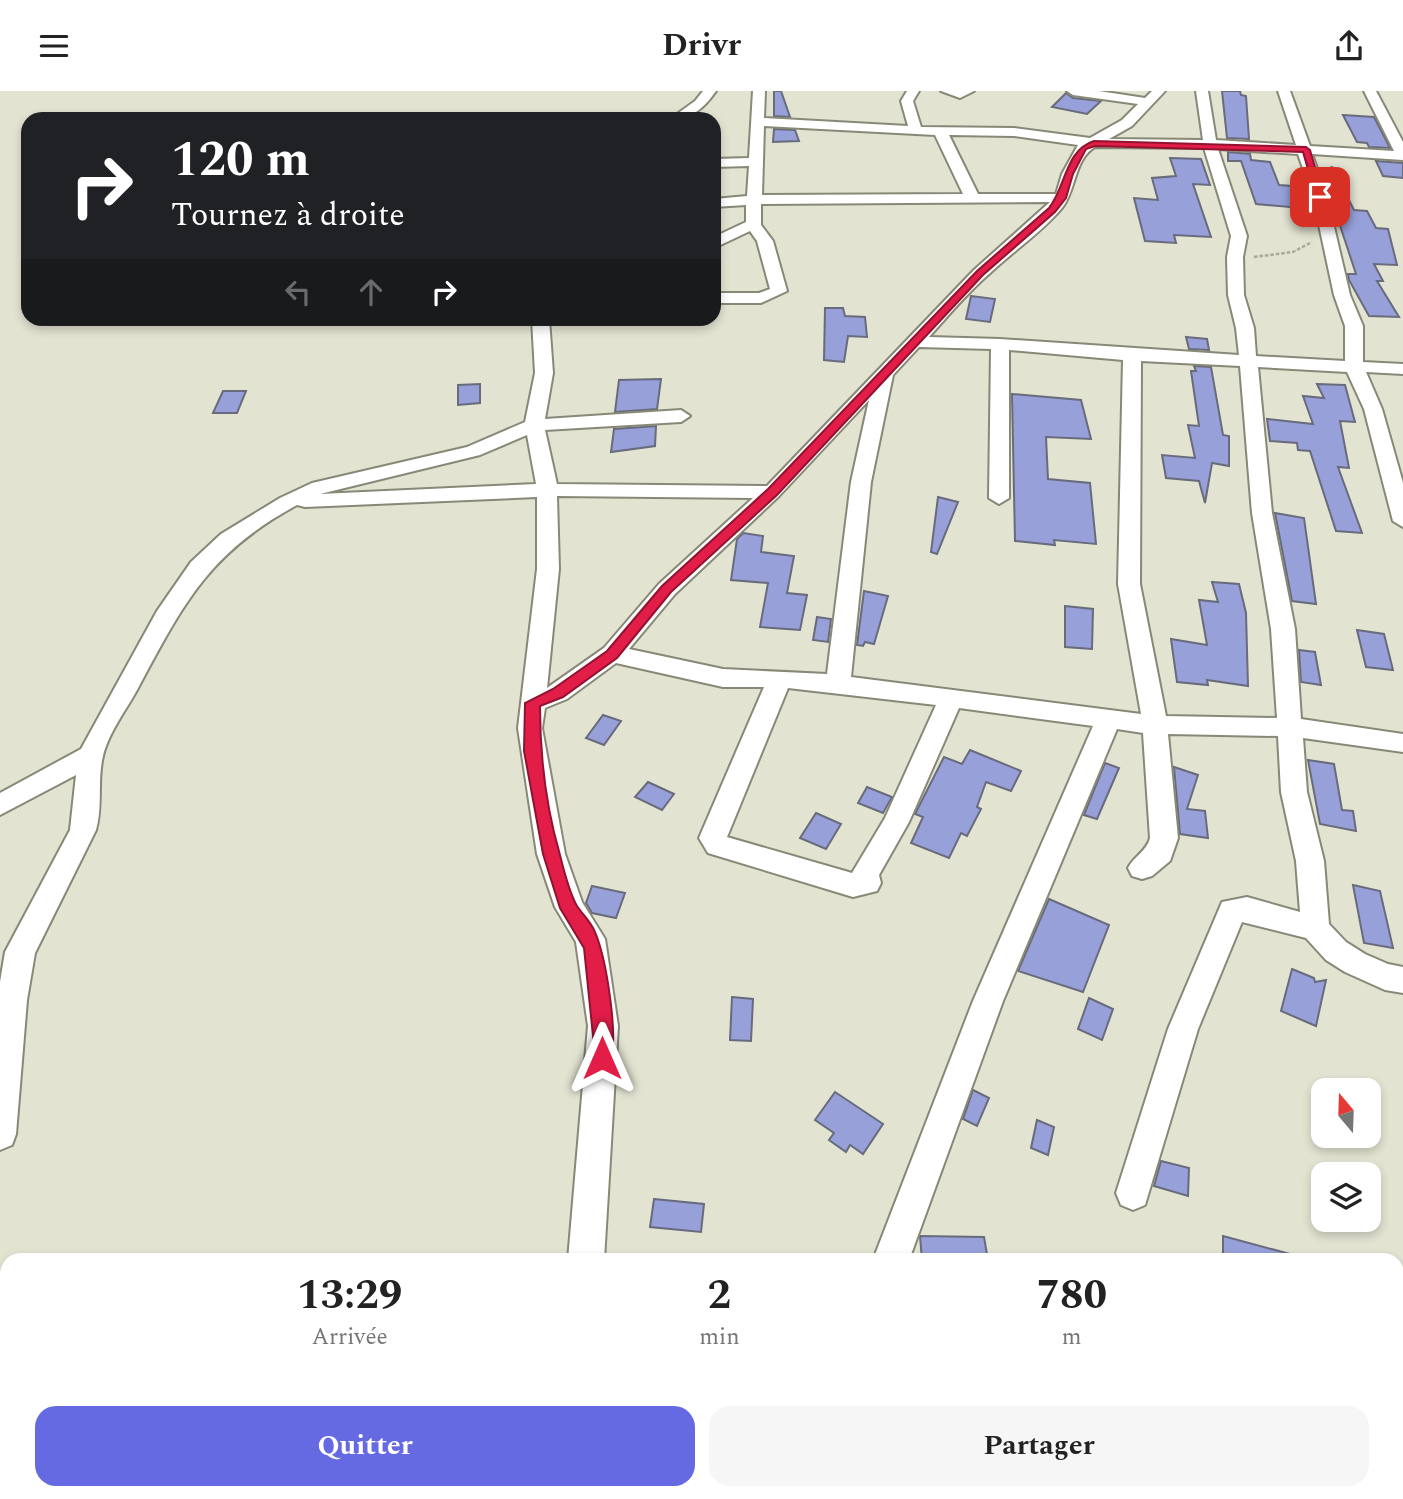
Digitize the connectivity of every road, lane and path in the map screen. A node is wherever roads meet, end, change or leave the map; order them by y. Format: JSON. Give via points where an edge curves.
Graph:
{"nodes":[{"id":1,"x":759,"y":91,"type":"edge"},
{"id":2,"x":913,"y":91,"type":"edge"},
{"id":3,"x":947,"y":91,"type":"edge"},
{"id":4,"x":968,"y":91,"type":"edge"},
{"id":5,"x":1073,"y":91,"type":"edge"},
{"id":6,"x":1202,"y":91,"type":"edge"},
{"id":7,"x":1284,"y":91,"type":"edge"},
{"id":8,"x":1370,"y":91,"type":"edge"},
{"id":9,"x":715,"y":94,"type":"edge"},
{"id":10,"x":1153,"y":97,"type":"edge"},
{"id":11,"x":688,"y":112,"type":"edge"},
{"id":12,"x":758,"y":122,"type":"junction"},
{"id":13,"x":915,"y":129,"type":"junction"},
{"id":14,"x":939,"y":129,"type":"junction"},
{"id":15,"x":1094,"y":143,"type":"junction"},
{"id":16,"x":1210,"y":144,"type":"junction"},
{"id":17,"x":1306,"y":150,"type":"junction"},
{"id":18,"x":1403,"y":156,"type":"edge"},
{"id":19,"x":756,"y":162,"type":"junction"},
{"id":20,"x":721,"y":163,"type":"edge"},
{"id":21,"x":972,"y":197,"type":"junction"},
{"id":22,"x":1062,"y":198,"type":"junction"},
{"id":23,"x":755,"y":202,"type":"junction"},
{"id":24,"x":721,"y":203,"type":"edge"},
{"id":25,"x":753,"y":225,"type":"junction"},
{"id":26,"x":1327,"y":231,"type":"junction"},
{"id":27,"x":721,"y":241,"type":"edge"},
{"id":28,"x":1235,"y":257,"type":"junction"},
{"id":29,"x":721,"y":298,"type":"edge"},
{"id":30,"x":541,"y":326,"type":"edge"},
{"id":31,"x":912,"y":342,"type":"junction"},
{"id":32,"x":1000,"y":344,"type":"junction"},
{"id":33,"x":1132,"y":355,"type":"junction"},
{"id":34,"x":1248,"y":362,"type":"junction"},
{"id":35,"x":1354,"y":366,"type":"junction"},
{"id":36,"x":1403,"y":369,"type":"edge"},
{"id":37,"x":885,"y":371,"type":"junction"},
{"id":38,"x":681,"y":416,"type":"dead end"},
{"id":39,"x":534,"y":425,"type":"junction"},
{"id":40,"x":547,"y":490,"type":"junction"},
{"id":41,"x":772,"y":492,"type":"junction"},
{"id":42,"x":999,"y":498,"type":"dead end"},
{"id":43,"x":287,"y":502,"type":"junction"},
{"id":44,"x":1403,"y":521,"type":"edge"},
{"id":45,"x":612,"y":655,"type":"junction"},
{"id":46,"x":539,"y":669,"type":"junction"},
{"id":47,"x":580,"y":678,"type":"junction"},
{"id":48,"x":779,"y":679,"type":"junction"},
{"id":49,"x":838,"y":684,"type":"junction"},
{"id":50,"x":951,"y":698,"type":"junction"},
{"id":51,"x":532,"y":703,"type":"junction"},
{"id":52,"x":1108,"y":720,"type":"junction"},
{"id":53,"x":1155,"y":726,"type":"junction"},
{"id":54,"x":1291,"y":727,"type":"junction"},
{"id":55,"x":1403,"y":743,"type":"edge"},
{"id":56,"x":90,"y":756,"type":"junction"},
{"id":57,"x":0,"y":805,"type":"edge"},
{"id":58,"x":1142,"y":868,"type":"dead end"},
{"id":59,"x":1315,"y":929,"type":"junction"},
{"id":60,"x":1403,"y":980,"type":"edge"},
{"id":61,"x":4,"y":1080,"type":"edge"},
{"id":62,"x":0,"y":1134,"type":"edge"},
{"id":63,"x":1133,"y":1192,"type":"dead end"},
{"id":64,"x":587,"y":1253,"type":"edge"},
{"id":65,"x":894,"y":1253,"type":"edge"}],
"edges":[{"from":1,"to":12,"type":"street"},
{"from":2,"to":13,"type":"street","via":[[907,107]]},
{"from":3,"to":4,"type":"street"},
{"from":5,"to":10,"type":"street"},
{"from":6,"to":16,"type":"street"},
{"from":7,"to":17,"type":"street"},
{"from":8,"to":18,"type":"street"},
{"from":9,"to":11,"type":"street"},
{"from":10,"to":15,"type":"street","via":[[1120,128]]},
{"from":12,"to":13,"type":"street"},
{"from":12,"to":19,"type":"street"},
{"from":13,"to":14,"type":"street"},
{"from":14,"to":15,"type":"street","via":[[1014,132]]},
{"from":14,"to":21,"type":"street"},
{"from":15,"to":16,"type":"street"},
{"from":15,"to":22,"type":"street","via":[[1080,152]]},
{"from":16,"to":17,"type":"street"},
{"from":16,"to":28,"type":"street","via":[[1235,219],[1239,246]]},
{"from":17,"to":18,"type":"street"},
{"from":17,"to":26,"type":"street"},
{"from":19,"to":20,"type":"street"},
{"from":19,"to":23,"type":"street"},
{"from":21,"to":22,"type":"street"},
{"from":21,"to":23,"type":"street"},
{"from":22,"to":31,"type":"street"},
{"from":23,"to":24,"type":"street"},
{"from":23,"to":25,"type":"street"},
{"from":25,"to":27,"type":"street"},
{"from":25,"to":29,"type":"street","via":[[765,241],[779,291],[761,298]]},
{"from":26,"to":28,"type":"path","via":[[1293,252]]},
{"from":26,"to":35,"type":"street","via":[[1354,326]]},
{"from":28,"to":34,"type":"street","via":[[1237,303]]},
{"from":30,"to":39,"type":"street","via":[[544,373]]},
{"from":31,"to":32,"type":"street"},
{"from":31,"to":37,"type":"street"},
{"from":32,"to":33,"type":"street"},
{"from":32,"to":42,"type":"street"},
{"from":33,"to":34,"type":"street"},
{"from":33,"to":53,"type":"street","via":[[1129,584]]},
{"from":34,"to":35,"type":"street"},
{"from":34,"to":54,"type":"street","via":[[1262,513],[1283,629]]},
{"from":35,"to":36,"type":"street"},
{"from":35,"to":44,"type":"street","via":[[1376,421]]},
{"from":37,"to":41,"type":"street"},
{"from":37,"to":49,"type":"street","via":[[861,482]]},
{"from":38,"to":39,"type":"street"},
{"from":39,"to":40,"type":"street"},
{"from":39,"to":43,"type":"street","via":[[473,450],[343,479]]},
{"from":40,"to":41,"type":"street"},
{"from":40,"to":43,"type":"street"},
{"from":40,"to":46,"type":"street","via":[[548,569]]},
{"from":41,"to":45,"type":"street","via":[[667,589]]},
{"from":43,"to":56,"type":"street","via":[[229,540],[200,567],[159,626]]},
{"from":45,"to":47,"type":"street"},
{"from":45,"to":48,"type":"street","via":[[699,675]]},
{"from":46,"to":47,"type":"street","via":[[556,678]]},
{"from":46,"to":51,"type":"street"},
{"from":47,"to":51,"type":"street"},
{"from":48,"to":49,"type":"street"},
{"from":48,"to":50,"type":"street","via":[[713,838],[718,845],[853,885],[867,883],[865,874],[896,822]]},
{"from":49,"to":50,"type":"street"},
{"from":50,"to":52,"type":"street"},
{"from":51,"to":64,"type":"street","via":[[532,751],[551,854],[569,908],[590,939],[603,1026]]},
{"from":52,"to":53,"type":"street"},
{"from":52,"to":65,"type":"street","via":[[988,1001]]},
{"from":53,"to":54,"type":"street"},
{"from":53,"to":58,"type":"street","via":[[1164,838],[1160,853]]},
{"from":54,"to":55,"type":"street"},
{"from":54,"to":59,"type":"street","via":[[1294,792],[1310,861]]},
{"from":56,"to":57,"type":"street"},
{"from":56,"to":61,"type":"street","via":[[83,830],[20,952]]},
{"from":59,"to":60,"type":"street","via":[[1354,963]]},
{"from":59,"to":63,"type":"street","via":[[1247,909],[1232,911],[1183,1029]]},
{"from":61,"to":62,"type":"street"}]}
